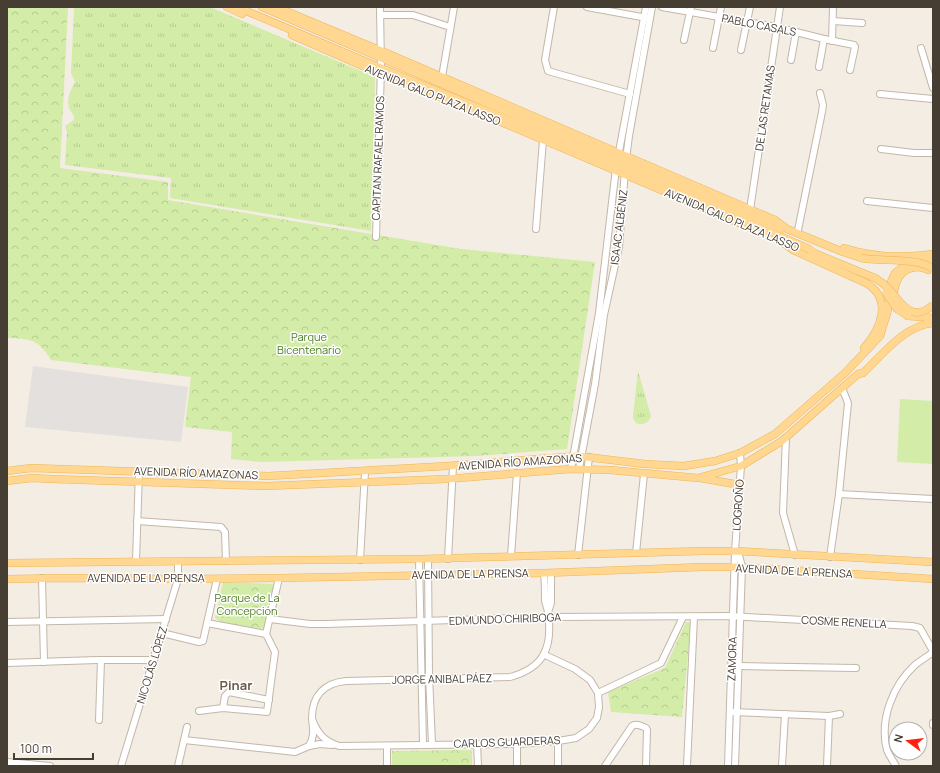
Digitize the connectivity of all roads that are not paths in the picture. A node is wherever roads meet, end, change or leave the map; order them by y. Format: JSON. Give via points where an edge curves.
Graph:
{"nodes":[{"id":1,"x":227,"y":7,"type":"edge"},
{"id":2,"x":238,"y":7,"type":"edge"},
{"id":3,"x":262,"y":7,"type":"edge"},
{"id":4,"x":276,"y":7,"type":"edge"},
{"id":5,"x":380,"y":7,"type":"edge"},
{"id":6,"x":454,"y":7,"type":"edge"},
{"id":7,"x":554,"y":7,"type":"edge"},
{"id":8,"x":588,"y":7,"type":"edge"},
{"id":9,"x":646,"y":7,"type":"edge"},
{"id":10,"x":652,"y":7,"type":"edge"},
{"id":11,"x":662,"y":7,"type":"edge"},
{"id":12,"x":721,"y":7,"type":"edge"},
{"id":13,"x":750,"y":7,"type":"edge"},
{"id":14,"x":780,"y":7,"type":"edge"},
{"id":15,"x":833,"y":7,"type":"edge"},
{"id":16,"x":691,"y":10,"type":"edge"},
{"id":17,"x":380,"y":14,"type":"junction"},
{"id":18,"x":647,"y":18,"type":"junction"},
{"id":19,"x":719,"y":18,"type":"junction"},
{"id":20,"x":833,"y":21,"type":"junction"},
{"id":21,"x":747,"y":22,"type":"junction"},
{"id":22,"x":862,"y":23,"type":"dead end"},
{"id":23,"x":450,"y":27,"type":"junction"},
{"id":24,"x":776,"y":27,"type":"junction"},
{"id":25,"x":796,"y":32,"type":"junction"},
{"id":26,"x":824,"y":39,"type":"junction"},
{"id":27,"x":684,"y":40,"type":"dead end"},
{"id":28,"x":832,"y":40,"type":"junction"},
{"id":29,"x":713,"y":48,"type":"dead end"},
{"id":30,"x":921,"y":48,"type":"dead end"},
{"id":31,"x":741,"y":50,"type":"dead end"},
{"id":32,"x":381,"y":54,"type":"junction"},
{"id":33,"x":791,"y":60,"type":"dead end"},
{"id":34,"x":819,"y":67,"type":"dead end"},
{"id":35,"x":850,"y":70,"type":"dead end"},
{"id":36,"x":381,"y":71,"type":"junction"},
{"id":37,"x":442,"y":77,"type":"junction"},
{"id":38,"x":933,"y":88,"type":"edge"},
{"id":39,"x":820,"y":93,"type":"dead end"},
{"id":40,"x":630,"y":94,"type":"junction"},
{"id":41,"x":880,"y":94,"type":"dead end"},
{"id":42,"x":933,"y":99,"type":"edge"},
{"id":43,"x":543,"y":140,"type":"junction"},
{"id":44,"x":881,"y":149,"type":"dead end"},
{"id":45,"x":933,"y":153,"type":"edge"},
{"id":46,"x":617,"y":162,"type":"junction"},
{"id":47,"x":626,"y":165,"type":"junction"},
{"id":48,"x":867,"y":201,"type":"dead end"},
{"id":49,"x":933,"y":208,"type":"edge"},
{"id":50,"x":750,"y":210,"type":"junction"},
{"id":51,"x":775,"y":220,"type":"junction"},
{"id":52,"x":536,"y":229,"type":"dead end"},
{"id":53,"x":787,"y":229,"type":"junction"},
{"id":54,"x":798,"y":230,"type":"junction"},
{"id":55,"x":376,"y":237,"type":"dead end"},
{"id":56,"x":783,"y":243,"type":"junction"},
{"id":57,"x":814,"y":253,"type":"junction"},
{"id":58,"x":933,"y":254,"type":"edge"},
{"id":59,"x":933,"y":260,"type":"edge"},
{"id":60,"x":931,"y":271,"type":"edge"},
{"id":61,"x":875,"y":278,"type":"junction"},
{"id":62,"x":933,"y":305,"type":"edge"},
{"id":63,"x":602,"y":314,"type":"junction"},
{"id":64,"x":933,"y":318,"type":"edge"},
{"id":65,"x":885,"y":322,"type":"junction"},
{"id":66,"x":933,"y":323,"type":"edge"},
{"id":67,"x":834,"y":381,"type":"junction"},
{"id":68,"x":842,"y":388,"type":"junction"},
{"id":69,"x":786,"y":438,"type":"junction"},
{"id":70,"x":740,"y":453,"type":"junction"},
{"id":71,"x":581,"y":456,"type":"junction"},
{"id":72,"x":573,"y":457,"type":"junction"},
{"id":73,"x":589,"y":457,"type":"junction"},
{"id":74,"x":453,"y":466,"type":"junction"},
{"id":75,"x":741,"y":466,"type":"junction"},
{"id":76,"x":571,"y":469,"type":"junction"},
{"id":77,"x":579,"y":469,"type":"junction"},
{"id":78,"x":588,"y":470,"type":"junction"},
{"id":79,"x":7,"y":471,"type":"edge"},
{"id":80,"x":139,"y":471,"type":"junction"},
{"id":81,"x":365,"y":472,"type":"junction"},
{"id":82,"x":517,"y":473,"type":"junction"},
{"id":83,"x":644,"y":474,"type":"junction"},
{"id":84,"x":229,"y":476,"type":"junction"},
{"id":85,"x":452,"y":478,"type":"junction"},
{"id":86,"x":698,"y":478,"type":"junction"},
{"id":87,"x":7,"y":480,"type":"edge"},
{"id":88,"x":138,"y":481,"type":"junction"},
{"id":89,"x":364,"y":482,"type":"junction"},
{"id":90,"x":229,"y":484,"type":"junction"},
{"id":91,"x":740,"y":485,"type":"junction"},
{"id":92,"x":839,"y":494,"type":"junction"},
{"id":93,"x":933,"y":499,"type":"edge"},
{"id":94,"x":137,"y":521,"type":"junction"},
{"id":95,"x":636,"y":553,"type":"junction"},
{"id":96,"x":737,"y":553,"type":"junction"},
{"id":97,"x":578,"y":555,"type":"junction"},
{"id":98,"x":795,"y":555,"type":"junction"},
{"id":99,"x":511,"y":556,"type":"junction"},
{"id":100,"x":830,"y":557,"type":"junction"},
{"id":101,"x":419,"y":559,"type":"junction"},
{"id":102,"x":428,"y":559,"type":"junction"},
{"id":103,"x":448,"y":559,"type":"junction"},
{"id":104,"x":360,"y":560,"type":"junction"},
{"id":105,"x":136,"y":561,"type":"junction"},
{"id":106,"x":178,"y":562,"type":"junction"},
{"id":107,"x":226,"y":562,"type":"junction"},
{"id":108,"x":933,"y":562,"type":"edge"},
{"id":109,"x":7,"y":563,"type":"edge"},
{"id":110,"x":739,"y":567,"type":"junction"},
{"id":111,"x":548,"y":573,"type":"junction"},
{"id":112,"x":419,"y":574,"type":"junction"},
{"id":113,"x":428,"y":574,"type":"junction"},
{"id":114,"x":42,"y":578,"type":"junction"},
{"id":115,"x":217,"y":578,"type":"junction"},
{"id":116,"x":279,"y":578,"type":"junction"},
{"id":117,"x":7,"y":579,"type":"edge"},
{"id":118,"x":178,"y":579,"type":"junction"},
{"id":119,"x":933,"y":579,"type":"edge"},
{"id":120,"x":548,"y":615,"type":"junction"},
{"id":121,"x":733,"y":616,"type":"junction"},
{"id":122,"x":683,"y":617,"type":"junction"},
{"id":123,"x":694,"y":617,"type":"junction"},
{"id":124,"x":741,"y":617,"type":"junction"},
{"id":125,"x":166,"y":619,"type":"junction"},
{"id":126,"x":270,"y":619,"type":"junction"},
{"id":127,"x":420,"y":621,"type":"junction"},
{"id":128,"x":428,"y":621,"type":"junction"},
{"id":129,"x":7,"y":622,"type":"edge"},
{"id":130,"x":42,"y":622,"type":"junction"},
{"id":131,"x":207,"y":623,"type":"junction"},
{"id":132,"x":162,"y":633,"type":"junction"},
{"id":133,"x":266,"y":634,"type":"junction"},
{"id":134,"x":933,"y":652,"type":"edge"},
{"id":135,"x":544,"y":655,"type":"junction"},
{"id":136,"x":101,"y":660,"type":"junction"},
{"id":137,"x":154,"y":660,"type":"junction"},
{"id":138,"x":44,"y":662,"type":"junction"},
{"id":139,"x":7,"y":663,"type":"edge"},
{"id":140,"x":739,"y":666,"type":"junction"},
{"id":141,"x":856,"y":668,"type":"dead end"},
{"id":142,"x":422,"y":679,"type":"junction"},
{"id":143,"x":429,"y":679,"type":"junction"},
{"id":144,"x":598,"y":693,"type":"junction"},
{"id":145,"x":269,"y":700,"type":"junction"},
{"id":146,"x":223,"y":708,"type":"junction"},
{"id":147,"x":199,"y":711,"type":"dead end"},
{"id":148,"x":730,"y":712,"type":"junction"},
{"id":149,"x":737,"y":712,"type":"junction"},
{"id":150,"x":784,"y":714,"type":"junction"},
{"id":151,"x":840,"y":714,"type":"dead end"},
{"id":152,"x":829,"y":716,"type":"junction"},
{"id":153,"x":312,"y":719,"type":"junction"},
{"id":154,"x":99,"y":720,"type":"dead end"},
{"id":155,"x":187,"y":727,"type":"dead end"},
{"id":156,"x":184,"y":740,"type":"junction"},
{"id":157,"x":558,"y":741,"type":"junction"},
{"id":158,"x":423,"y":744,"type":"junction"},
{"id":159,"x":432,"y":744,"type":"junction"},
{"id":160,"x":477,"y":744,"type":"junction"},
{"id":161,"x":517,"y":744,"type":"junction"},
{"id":162,"x":309,"y":746,"type":"junction"},
{"id":163,"x":339,"y":746,"type":"junction"},
{"id":164,"x":387,"y":746,"type":"junction"},
{"id":165,"x":7,"y":762,"type":"edge"},
{"id":166,"x":50,"y":766,"type":"edge"},
{"id":167,"x":121,"y":766,"type":"edge"},
{"id":168,"x":178,"y":766,"type":"edge"},
{"id":169,"x":388,"y":766,"type":"edge"},
{"id":170,"x":478,"y":766,"type":"edge"},
{"id":171,"x":517,"y":766,"type":"edge"},
{"id":172,"x":558,"y":766,"type":"edge"},
{"id":173,"x":606,"y":766,"type":"edge"},
{"id":174,"x":646,"y":766,"type":"edge"},
{"id":175,"x":687,"y":766,"type":"edge"},
{"id":176,"x":728,"y":766,"type":"edge"},
{"id":177,"x":735,"y":766,"type":"edge"},
{"id":178,"x":782,"y":766,"type":"edge"},
{"id":179,"x":827,"y":766,"type":"edge"},
{"id":180,"x":896,"y":766,"type":"edge"}],
"edges":[{"from":1,"to":36,"type":"main road","name":"AVENIDA GALO PLAZA LASSO"},
{"from":2,"to":36,"type":"main road","name":"AVENIDA GALO PLAZA LASSO"},
{"from":3,"to":32,"type":"main road","name":"AVENIDA GALO PLAZA LASSO"},
{"from":4,"to":32,"type":"main road","name":"AVENIDA GALO PLAZA LASSO"},
{"from":5,"to":17,"type":"street","name":"CAPITAN RAFAEL RAMOS"},
{"from":6,"to":23,"type":"street"},
{"from":7,"to":40,"type":"street","via":[[545,60],[548,72]]},
{"from":8,"to":18,"type":"street"},
{"from":9,"to":18,"type":"street","name":"ISAAC ALBÉNIZ"},
{"from":10,"to":18,"type":"street","name":"ISAAC ALBÉNIZ"},
{"from":11,"to":16,"type":"street","name":"PABLO CASALS"},
{"from":12,"to":19,"type":"street"},
{"from":13,"to":21,"type":"street"},
{"from":14,"to":24,"type":"street","name":"DE LAS RETAMAS"},
{"from":15,"to":20,"type":"street"},
{"from":16,"to":19,"type":"street","name":"PABLO CASALS"},
{"from":16,"to":27,"type":"street"},
{"from":17,"to":23,"type":"street","via":[[413,15]]},
{"from":17,"to":32,"type":"street","name":"CAPITAN RAFAEL RAMOS"},
{"from":18,"to":40,"type":"street","name":"ISAAC ALBÉNIZ"},
{"from":18,"to":47,"type":"street","name":"ISAAC ALBÉNIZ"},
{"from":19,"to":21,"type":"street","name":"PABLO CASALS"},
{"from":19,"to":29,"type":"street"},
{"from":20,"to":22,"type":"street"},
{"from":20,"to":28,"type":"street"},
{"from":21,"to":24,"type":"street","name":"PABLO CASALS"},
{"from":21,"to":31,"type":"street"},
{"from":23,"to":37,"type":"street"},
{"from":24,"to":25,"type":"street","name":"PABLO CASALS"},
{"from":24,"to":50,"type":"street","name":"DE LAS RETAMAS"},
{"from":25,"to":26,"type":"street","name":"PABLO CASALS"},
{"from":25,"to":33,"type":"street"},
{"from":26,"to":28,"type":"street","name":"PABLO CASALS"},
{"from":26,"to":34,"type":"street"},
{"from":28,"to":35,"type":"street","name":"PABLO CASALS","via":[[855,46]]},
{"from":30,"to":38,"type":"street"},
{"from":32,"to":36,"type":"street","name":"CAPITAN RAFAEL RAMOS"},
{"from":32,"to":37,"type":"main road","name":"AVENIDA GALO PLAZA LASSO"},
{"from":32,"to":46,"type":"main road","name":"AVENIDA GALO PLAZA LASSO"},
{"from":36,"to":43,"type":"main road","name":"AVENIDA GALO PLAZA LASSO"},
{"from":36,"to":46,"type":"main road","name":"AVENIDA GALO PLAZA LASSO"},
{"from":36,"to":55,"type":"street","name":"CAPITAN RAFAEL RAMOS"},
{"from":37,"to":46,"type":"main road","name":"AVENIDA GALO PLAZA LASSO"},
{"from":39,"to":54,"type":"street","via":[[822,112]]},
{"from":40,"to":46,"type":"street","name":"ISAAC ALBÉNIZ"},
{"from":41,"to":42,"type":"street"},
{"from":43,"to":46,"type":"main road","name":"AVENIDA GALO PLAZA LASSO"},
{"from":43,"to":52,"type":"street"},
{"from":44,"to":45,"type":"street"},
{"from":46,"to":47,"type":"main road","name":"AVENIDA GALO PLAZA LASSO"},
{"from":46,"to":47,"type":"main road","name":"AVENIDA GALO PLAZA LASSO"},
{"from":46,"to":63,"type":"street","name":"ISAAC ALBÉNIZ"},
{"from":47,"to":50,"type":"main road","name":"AVENIDA GALO PLAZA LASSO"},
{"from":47,"to":53,"type":"main road","name":"AVENIDA GALO PLAZA LASSO"},
{"from":47,"to":56,"type":"main road","name":"AVENIDA GALO PLAZA LASSO"},
{"from":47,"to":57,"type":"main road","name":"AVENIDA GALO PLAZA LASSO"},
{"from":47,"to":63,"type":"street","name":"ISAAC ALBÉNIZ","via":[[619,247]]},
{"from":48,"to":49,"type":"street"},
{"from":50,"to":51,"type":"main road","name":"AVENIDA GALO PLAZA LASSO"},
{"from":51,"to":53,"type":"main road","name":"AVENIDA GALO PLAZA LASSO"},
{"from":51,"to":54,"type":"main road"},
{"from":53,"to":60,"type":"main road","bridge":true,"via":[[861,258],[920,262]]},
{"from":54,"to":58,"type":"main road","via":[[868,254]]},
{"from":56,"to":57,"type":"main road","name":"AVENIDA GALO PLAZA LASSO"},
{"from":56,"to":67,"type":"main road","via":[[866,283],[877,291],[881,298],[881,313],[874,333]]},
{"from":57,"to":61,"type":"main road"},
{"from":59,"to":65,"type":"main road","name":"AVENIDA RÍO AMAZONAS","via":[[906,264],[895,273],[890,284]]},
{"from":60,"to":65,"type":"main road","via":[[914,267],[899,276]]},
{"from":61,"to":62,"type":"main road","bridge":true,"via":[[907,309],[920,312]]},
{"from":61,"to":64,"type":"main road","bridge":true,"via":[[901,312],[912,317]]},
{"from":63,"to":71,"type":"street","name":"ISAAC ALBÉNIZ","via":[[595,384]]},
{"from":63,"to":72,"type":"street","name":"ISAAC ALBÉNIZ"},
{"from":65,"to":67,"type":"main road","name":"AVENIDA RÍO AMAZONAS","via":[[876,341]]},
{"from":66,"to":68,"type":"main road","name":"AVENIDA RÍO AMAZONAS","via":[[924,324],[895,341],[863,373],[858,374]]},
{"from":67,"to":70,"type":"main road","name":"AVENIDA RÍO AMAZONAS","via":[[775,434]]},
{"from":68,"to":69,"type":"main road","name":"AVENIDA RÍO AMAZONAS"},
{"from":68,"to":92,"type":"street","via":[[848,403]]},
{"from":69,"to":75,"type":"main road","name":"AVENIDA RÍO AMAZONAS"},
{"from":69,"to":98,"type":"street","via":[[783,513]]},
{"from":70,"to":73,"type":"main road","name":"AVENIDA RÍO AMAZONAS","via":[[715,461],[684,466]]},
{"from":70,"to":75,"type":"street","name":"LOGROÑO"},
{"from":71,"to":72,"type":"main road","name":"AVENIDA RÍO AMAZONAS"},
{"from":71,"to":73,"type":"main road","name":"AVENIDA RÍO AMAZONAS"},
{"from":71,"to":77,"type":"street","name":"ISAAC ALBÉNIZ"},
{"from":72,"to":74,"type":"main road","name":"AVENIDA RÍO AMAZONAS"},
{"from":72,"to":76,"type":"street","name":"ISAAC ALBÉNIZ"},
{"from":73,"to":78,"type":"street"},
{"from":74,"to":81,"type":"main road","name":"AVENIDA RÍO AMAZONAS"},
{"from":74,"to":85,"type":"street"},
{"from":75,"to":86,"type":"main road","name":"AVENIDA RÍO AMAZONAS"},
{"from":75,"to":91,"type":"street","name":"LOGROÑO"},
{"from":76,"to":77,"type":"main road","name":"AVENIDA RÍO AMAZONAS"},
{"from":76,"to":82,"type":"main road","name":"AVENIDA RÍO AMAZONAS"},
{"from":77,"to":78,"type":"main road","name":"AVENIDA RÍO AMAZONAS"},
{"from":78,"to":83,"type":"main road","name":"AVENIDA RÍO AMAZONAS"},
{"from":78,"to":97,"type":"street"},
{"from":79,"to":80,"type":"main road","name":"AVENIDA RÍO AMAZONAS","via":[[32,468]]},
{"from":80,"to":84,"type":"main road","name":"AVENIDA RÍO AMAZONAS"},
{"from":80,"to":88,"type":"street"},
{"from":81,"to":84,"type":"main road","name":"AVENIDA RÍO AMAZONAS"},
{"from":81,"to":89,"type":"street"},
{"from":82,"to":85,"type":"main road","name":"AVENIDA RÍO AMAZONAS"},
{"from":82,"to":99,"type":"street"},
{"from":83,"to":86,"type":"main road","name":"AVENIDA RÍO AMAZONAS"},
{"from":83,"to":95,"type":"street"},
{"from":84,"to":90,"type":"main road"},
{"from":85,"to":89,"type":"main road","name":"AVENIDA RÍO AMAZONAS"},
{"from":85,"to":103,"type":"street"},
{"from":86,"to":91,"type":"main road"},
{"from":87,"to":88,"type":"main road","name":"AVENIDA RÍO AMAZONAS","via":[[32,478]]},
{"from":88,"to":90,"type":"main road","name":"AVENIDA RÍO AMAZONAS"},
{"from":88,"to":94,"type":"street"},
{"from":89,"to":90,"type":"main road","name":"AVENIDA RÍO AMAZONAS","via":[[266,486]]},
{"from":89,"to":104,"type":"street"},
{"from":91,"to":96,"type":"street","name":"LOGROÑO"},
{"from":92,"to":93,"type":"street"},
{"from":92,"to":100,"type":"street"},
{"from":94,"to":105,"type":"street"},
{"from":94,"to":107,"type":"street","via":[[221,527],[225,532]]},
{"from":95,"to":96,"type":"main road","name":"AVENIDA DE LA PRENSA"},
{"from":95,"to":97,"type":"main road","name":"AVENIDA DE LA PRENSA"},
{"from":96,"to":98,"type":"main road","name":"AVENIDA DE LA PRENSA"},
{"from":96,"to":110,"type":"street","name":"ZAMORA"},
{"from":97,"to":99,"type":"main road","name":"AVENIDA DE LA PRENSA"},
{"from":98,"to":100,"type":"main road","name":"AVENIDA DE LA PRENSA"},
{"from":99,"to":103,"type":"main road","name":"AVENIDA DE LA PRENSA"},
{"from":100,"to":108,"type":"main road","name":"AVENIDA DE LA PRENSA"},
{"from":101,"to":102,"type":"main road","name":"AVENIDA DE LA PRENSA"},
{"from":101,"to":104,"type":"main road","name":"AVENIDA DE LA PRENSA"},
{"from":101,"to":112,"type":"street"},
{"from":102,"to":103,"type":"main road","name":"AVENIDA DE LA PRENSA"},
{"from":102,"to":113,"type":"street"},
{"from":104,"to":107,"type":"main road","name":"AVENIDA DE LA PRENSA"},
{"from":105,"to":106,"type":"main road","name":"AVENIDA DE LA PRENSA"},
{"from":105,"to":109,"type":"main road","name":"AVENIDA DE LA PRENSA"},
{"from":106,"to":107,"type":"main road","name":"AVENIDA DE LA PRENSA"},
{"from":106,"to":118,"type":"street","name":"NICOLÁS LÓPEZ"},
{"from":110,"to":111,"type":"main road","name":"AVENIDA DE LA PRENSA"},
{"from":110,"to":119,"type":"main road","name":"AVENIDA DE LA PRENSA"},
{"from":110,"to":121,"type":"street","name":"ZAMORA"},
{"from":110,"to":124,"type":"street","name":"ZAMORA"},
{"from":111,"to":113,"type":"main road","name":"AVENIDA DE LA PRENSA"},
{"from":111,"to":120,"type":"street","via":[[545,603]]},
{"from":112,"to":113,"type":"main road","name":"AVENIDA DE LA PRENSA"},
{"from":112,"to":116,"type":"main road","name":"AVENIDA DE LA PRENSA"},
{"from":112,"to":127,"type":"street"},
{"from":113,"to":128,"type":"street"},
{"from":114,"to":117,"type":"main road","name":"AVENIDA DE LA PRENSA"},
{"from":114,"to":118,"type":"main road","name":"AVENIDA DE LA PRENSA"},
{"from":114,"to":130,"type":"street"},
{"from":115,"to":116,"type":"main road","name":"AVENIDA DE LA PRENSA"},
{"from":115,"to":118,"type":"main road","name":"AVENIDA DE LA PRENSA"},
{"from":115,"to":131,"type":"street"},
{"from":116,"to":126,"type":"street"},
{"from":118,"to":125,"type":"street","name":"NICOLÁS LÓPEZ"},
{"from":120,"to":122,"type":"street","name":"EDMUNDO CHIRIBOGA"},
{"from":120,"to":128,"type":"street","name":"EDMUNDO CHIRIBOGA"},
{"from":120,"to":135,"type":"street","via":[[548,638]]},
{"from":121,"to":123,"type":"street","name":"EDMUNDO CHIRIBOGA"},
{"from":121,"to":124,"type":"street","name":"EDMUNDO CHIRIBOGA"},
{"from":121,"to":148,"type":"street","name":"ZAMORA"},
{"from":122,"to":123,"type":"street","name":"EDMUNDO CHIRIBOGA"},
{"from":122,"to":144,"type":"street","via":[[661,663]]},
{"from":123,"to":175,"type":"street"},
{"from":124,"to":134,"type":"street","name":"COSME RENELLA","via":[[912,626],[920,628]]},
{"from":124,"to":140,"type":"street","name":"ZAMORA"},
{"from":125,"to":130,"type":"street"},
{"from":125,"to":132,"type":"street","name":"NICOLÁS LÓPEZ"},
{"from":126,"to":127,"type":"street","name":"EDMUNDO CHIRIBOGA","via":[[310,624]]},
{"from":126,"to":133,"type":"street"},
{"from":127,"to":128,"type":"street","name":"EDMUNDO CHIRIBOGA"},
{"from":127,"to":142,"type":"street"},
{"from":128,"to":143,"type":"street"},
{"from":129,"to":130,"type":"street"},
{"from":130,"to":138,"type":"street"},
{"from":131,"to":132,"type":"street","via":[[202,642]]},
{"from":131,"to":133,"type":"street"},
{"from":132,"to":137,"type":"street","name":"NICOLÁS LÓPEZ"},
{"from":133,"to":145,"type":"street","via":[[275,652]]},
{"from":134,"to":180,"type":"street","via":[[905,676],[890,703],[885,741]]},
{"from":135,"to":143,"type":"street","name":"JORGE ANIBAL PÁEZ","via":[[536,665],[524,673],[510,677]]},
{"from":135,"to":144,"type":"street","via":[[575,669],[590,680]]},
{"from":136,"to":137,"type":"street"},
{"from":136,"to":138,"type":"street"},
{"from":136,"to":154,"type":"street"},
{"from":137,"to":167,"type":"street","name":"NICOLÁS LÓPEZ"},
{"from":138,"to":139,"type":"street"},
{"from":140,"to":141,"type":"street"},
{"from":140,"to":149,"type":"street","name":"ZAMORA"},
{"from":142,"to":143,"type":"street","name":"JORGE ANIBAL PÁEZ"},
{"from":142,"to":153,"type":"street","name":"JORGE ANIBAL PÁEZ","via":[[348,681],[331,684],[320,692],[314,702]]},
{"from":142,"to":158,"type":"street"},
{"from":143,"to":159,"type":"street"},
{"from":144,"to":157,"type":"street","name":"CARLOS GUARDERAS","via":[[597,718],[589,729],[576,738]]},
{"from":145,"to":146,"type":"street","via":[[268,712]]},
{"from":145,"to":146,"type":"street","via":[[229,692],[225,696]]},
{"from":146,"to":147,"type":"street"},
{"from":148,"to":149,"type":"street"},
{"from":148,"to":176,"type":"street","name":"ZAMORA"},
{"from":149,"to":150,"type":"street"},
{"from":149,"to":177,"type":"street","name":"ZAMORA"},
{"from":150,"to":152,"type":"street"},
{"from":150,"to":178,"type":"street"},
{"from":151,"to":152,"type":"street"},
{"from":152,"to":179,"type":"street"},
{"from":153,"to":162,"type":"street","via":[[314,731]]},
{"from":153,"to":163,"type":"street","via":[[322,736]]},
{"from":155,"to":156,"type":"street"},
{"from":156,"to":162,"type":"street","via":[[296,752]]},
{"from":156,"to":168,"type":"street"},
{"from":157,"to":161,"type":"street","name":"CARLOS GUARDERAS"},
{"from":157,"to":172,"type":"street"},
{"from":158,"to":159,"type":"street","name":"CARLOS GUARDERAS"},
{"from":158,"to":164,"type":"street","name":"CARLOS GUARDERAS"},
{"from":159,"to":160,"type":"street","name":"CARLOS GUARDERAS"},
{"from":160,"to":161,"type":"street","name":"CARLOS GUARDERAS"},
{"from":160,"to":170,"type":"street"},
{"from":161,"to":171,"type":"street"},
{"from":162,"to":163,"type":"street"},
{"from":163,"to":164,"type":"street","name":"CARLOS GUARDERAS"},
{"from":164,"to":169,"type":"street"},
{"from":165,"to":166,"type":"street"},
{"from":173,"to":174,"type":"street","via":[[633,725],[643,726],[647,730]]}]}
